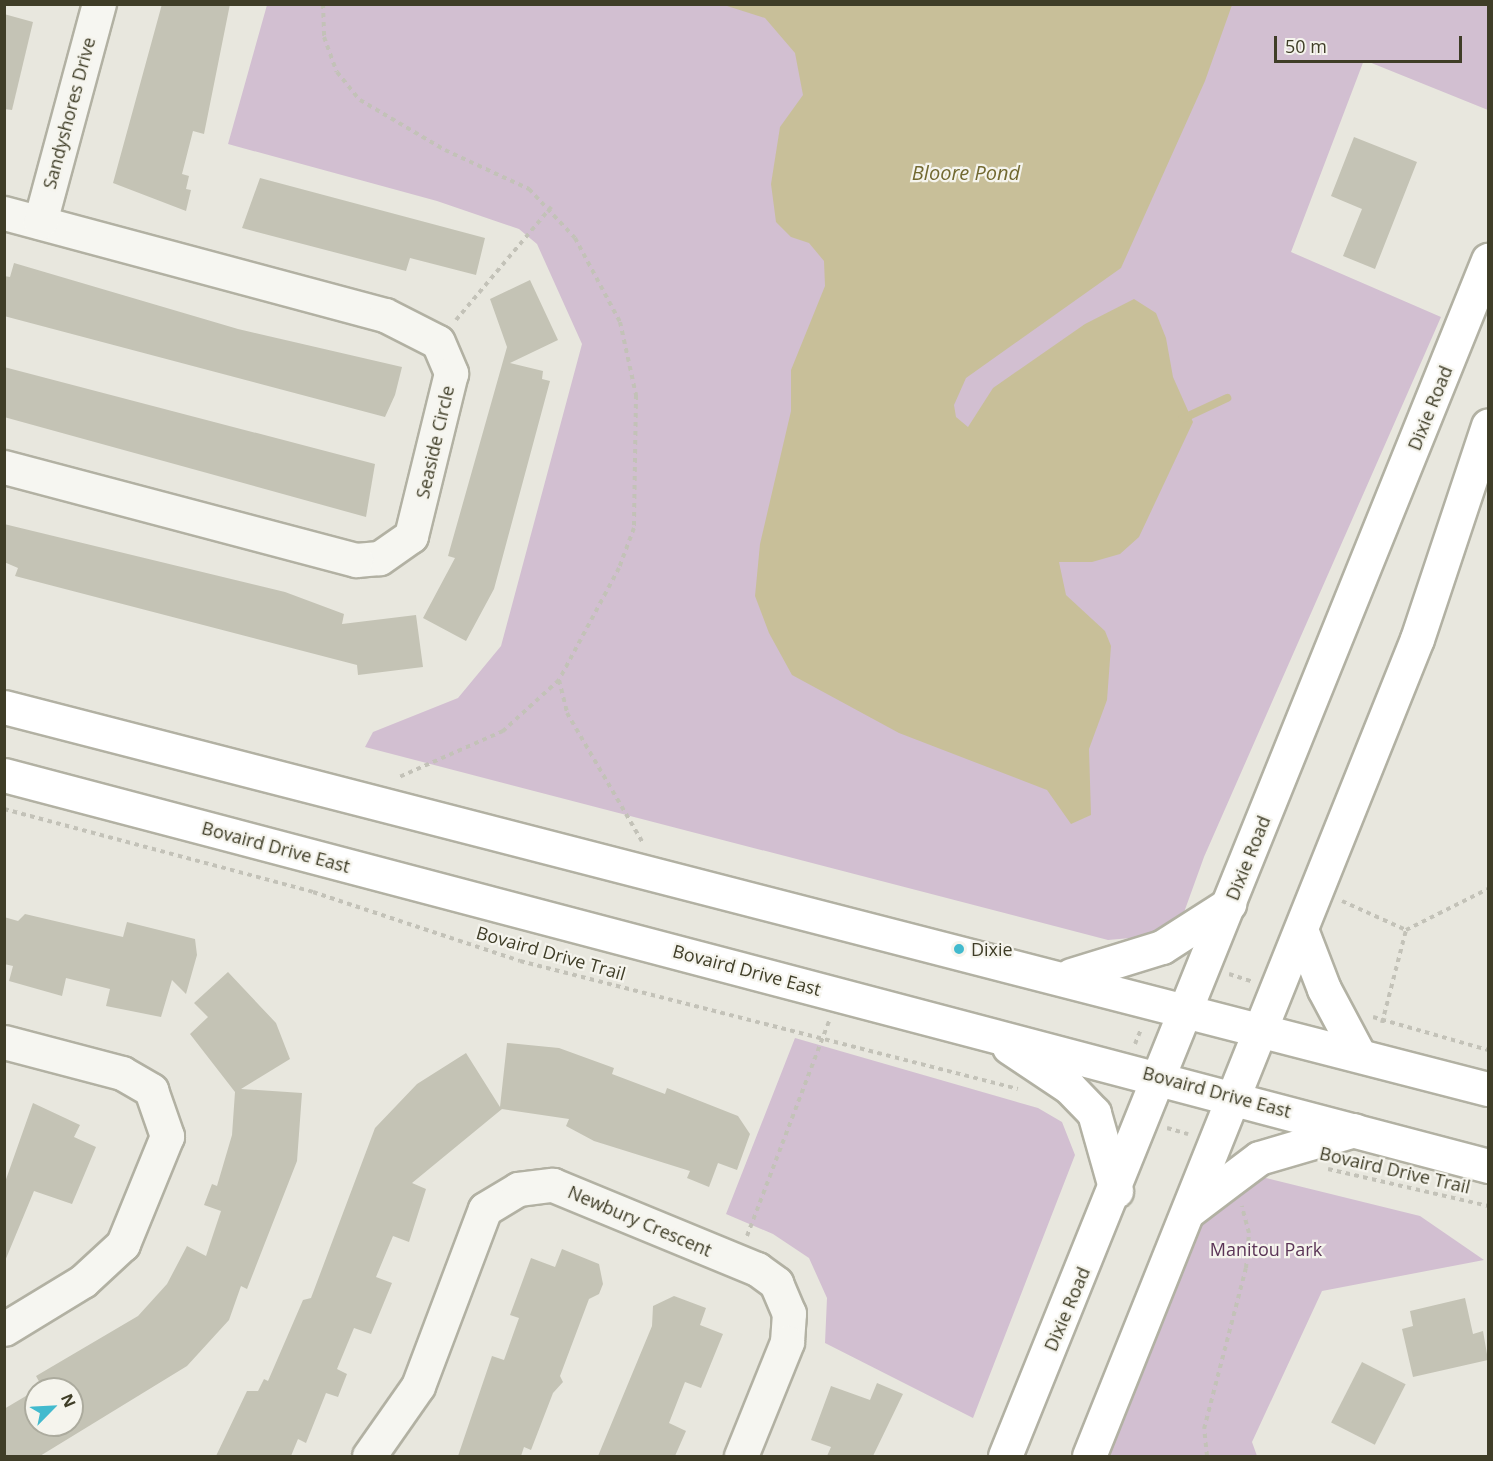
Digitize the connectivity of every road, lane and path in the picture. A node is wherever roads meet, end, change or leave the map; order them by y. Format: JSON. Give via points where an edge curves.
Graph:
{"nodes":[{"id":1,"x":99,"y":4,"type":"edge"},
{"id":2,"x":323,"y":4,"type":"edge"},
{"id":3,"x":551,"y":207,"type":"junction"},
{"id":4,"x":4,"y":213,"type":"edge"},
{"id":5,"x":40,"y":222,"type":"junction"},
{"id":6,"x":1488,"y":260,"type":"edge"},
{"id":7,"x":438,"y":342,"type":"junction"},
{"id":8,"x":1488,"y":425,"type":"edge"},
{"id":9,"x":4,"y":467,"type":"edge"},
{"id":10,"x":559,"y":680,"type":"junction"},
{"id":11,"x":4,"y":707,"type":"edge"},
{"id":12,"x":4,"y":775,"type":"edge"},
{"id":13,"x":373,"y":800,"type":"junction"},
{"id":14,"x":4,"y":809,"type":"edge"},
{"id":15,"x":646,"y":850,"type":"dead end"},
{"id":16,"x":1488,"y":889,"type":"edge"},
{"id":17,"x":1319,"y":890,"type":"junction"},
{"id":18,"x":1229,"y":904,"type":"junction"},
{"id":19,"x":1406,"y":930,"type":"junction"},
{"id":20,"x":1302,"y":932,"type":"junction"},
{"id":21,"x":1205,"y":967,"type":"junction"},
{"id":22,"x":1065,"y":977,"type":"junction"},
{"id":23,"x":1278,"y":989,"type":"junction"},
{"id":24,"x":839,"y":995,"type":"junction"},
{"id":25,"x":1152,"y":999,"type":"junction"},
{"id":26,"x":1187,"y":1008,"type":"junction"},
{"id":27,"x":1363,"y":1011,"type":"dead end"},
{"id":28,"x":1382,"y":1023,"type":"junction"},
{"id":29,"x":1260,"y":1027,"type":"junction"},
{"id":30,"x":988,"y":1033,"type":"junction"},
{"id":31,"x":822,"y":1040,"type":"junction"},
{"id":32,"x":4,"y":1042,"type":"edge"},
{"id":33,"x":1488,"y":1050,"type":"edge"},
{"id":34,"x":1357,"y":1051,"type":"junction"},
{"id":35,"x":1125,"y":1068,"type":"junction"},
{"id":36,"x":1159,"y":1078,"type":"junction"},
{"id":37,"x":1488,"y":1089,"type":"edge"},
{"id":38,"x":1022,"y":1090,"type":"dead end"},
{"id":39,"x":1234,"y":1096,"type":"junction"},
{"id":40,"x":1141,"y":1120,"type":"junction"},
{"id":41,"x":1357,"y":1130,"type":"junction"},
{"id":42,"x":1216,"y":1143,"type":"junction"},
{"id":43,"x":1488,"y":1166,"type":"edge"},
{"id":44,"x":1322,"y":1167,"type":"dead end"},
{"id":45,"x":1116,"y":1191,"type":"junction"},
{"id":46,"x":1242,"y":1205,"type":"dead end"},
{"id":47,"x":1488,"y":1206,"type":"edge"},
{"id":48,"x":1189,"y":1211,"type":"junction"},
{"id":49,"x":737,"y":1262,"type":"junction"},
{"id":50,"x":4,"y":1329,"type":"edge"},
{"id":51,"x":369,"y":1456,"type":"edge"},
{"id":52,"x":741,"y":1456,"type":"edge"},
{"id":53,"x":1005,"y":1456,"type":"edge"},
{"id":54,"x":1089,"y":1456,"type":"edge"},
{"id":55,"x":1207,"y":1456,"type":"edge"}],
"edges":[{"from":1,"to":5,"type":"street","name":"Sandyshores Drive"},
{"from":2,"to":3,"type":"path","via":[[324,37],[337,72],[360,100],[445,150],[529,189]]},
{"from":3,"to":7,"type":"path"},
{"from":3,"to":10,"type":"path","via":[[600,276],[620,322],[636,395],[638,471],[634,528],[619,568]]},
{"from":4,"to":5,"type":"street"},
{"from":5,"to":7,"type":"street","via":[[385,315]]},
{"from":6,"to":18,"type":"main road","name":"Dixie Road"},
{"from":7,"to":9,"type":"street","name":"Seaside Circle","via":[[450,379],[415,526],[402,544],[379,558],[356,560]]},
{"from":8,"to":17,"type":"main road","via":[[1417,639]]},
{"from":10,"to":13,"type":"path","via":[[503,731],[394,779]]},
{"from":10,"to":15,"type":"path","via":[[567,713]]},
{"from":11,"to":13,"type":"main road"},
{"from":12,"to":24,"type":"main road","name":"Bovaird Drive East"},
{"from":13,"to":22,"type":"main road"},
{"from":14,"to":31,"type":"path","name":"Bovaird Drive Trail","via":[[313,892],[520,961]]},
{"from":16,"to":19,"type":"path"},
{"from":17,"to":19,"type":"path"},
{"from":17,"to":20,"type":"main road"},
{"from":18,"to":21,"type":"main road","name":"Dixie Road"},
{"from":18,"to":22,"type":"main road","via":[[1162,947]]},
{"from":19,"to":28,"type":"path"},
{"from":20,"to":23,"type":"main road"},
{"from":20,"to":34,"type":"main road","via":[[1324,989]]},
{"from":21,"to":23,"type":"path"},
{"from":21,"to":26,"type":"main road","name":"Dixie Road"},
{"from":22,"to":25,"type":"main road"},
{"from":23,"to":29,"type":"main road"},
{"from":24,"to":30,"type":"main road","name":"Bovaird Drive East"},
{"from":24,"to":31,"type":"path"},
{"from":25,"to":26,"type":"main road"},
{"from":25,"to":35,"type":"path"},
{"from":26,"to":29,"type":"main road"},
{"from":26,"to":36,"type":"main road","name":"Dixie Road"},
{"from":27,"to":28,"type":"path"},
{"from":28,"to":33,"type":"path"},
{"from":29,"to":34,"type":"main road"},
{"from":29,"to":39,"type":"main road"},
{"from":30,"to":35,"type":"main road","name":"Bovaird Drive East"},
{"from":30,"to":45,"type":"main road","via":[[1069,1087],[1094,1113]]},
{"from":31,"to":38,"type":"path","name":"Bovaird Drive Trail"},
{"from":31,"to":49,"type":"path"},
{"from":32,"to":50,"type":"street","via":[[122,1073],[151,1090],[163,1111],[167,1136],[123,1244],[83,1281]]},
{"from":34,"to":37,"type":"main road"},
{"from":35,"to":36,"type":"main road","name":"Bovaird Drive East"},
{"from":36,"to":39,"type":"main road","name":"Bovaird Drive East"},
{"from":36,"to":40,"type":"main road","name":"Dixie Road"},
{"from":39,"to":41,"type":"main road","name":"Bovaird Drive East"},
{"from":39,"to":42,"type":"main road"},
{"from":40,"to":42,"type":"path"},
{"from":40,"to":45,"type":"main road","name":"Dixie Road"},
{"from":41,"to":43,"type":"main road","name":"Bovaird Drive East"},
{"from":41,"to":48,"type":"main road","via":[[1259,1158]]},
{"from":42,"to":48,"type":"main road"},
{"from":44,"to":47,"type":"path","name":"Bovaird Drive Trail"},
{"from":45,"to":53,"type":"main road","name":"Dixie Road"},
{"from":46,"to":55,"type":"path","via":[[1249,1233],[1246,1268],[1204,1429]]},
{"from":48,"to":54,"type":"main road"},
{"from":49,"to":51,"type":"street","name":"Newbury Crescent","via":[[553,1185],[518,1189],[485,1209],[418,1386]]},
{"from":49,"to":52,"type":"street","name":"Newbury Crescent","via":[[776,1283],[789,1313],[788,1342]]}]}
